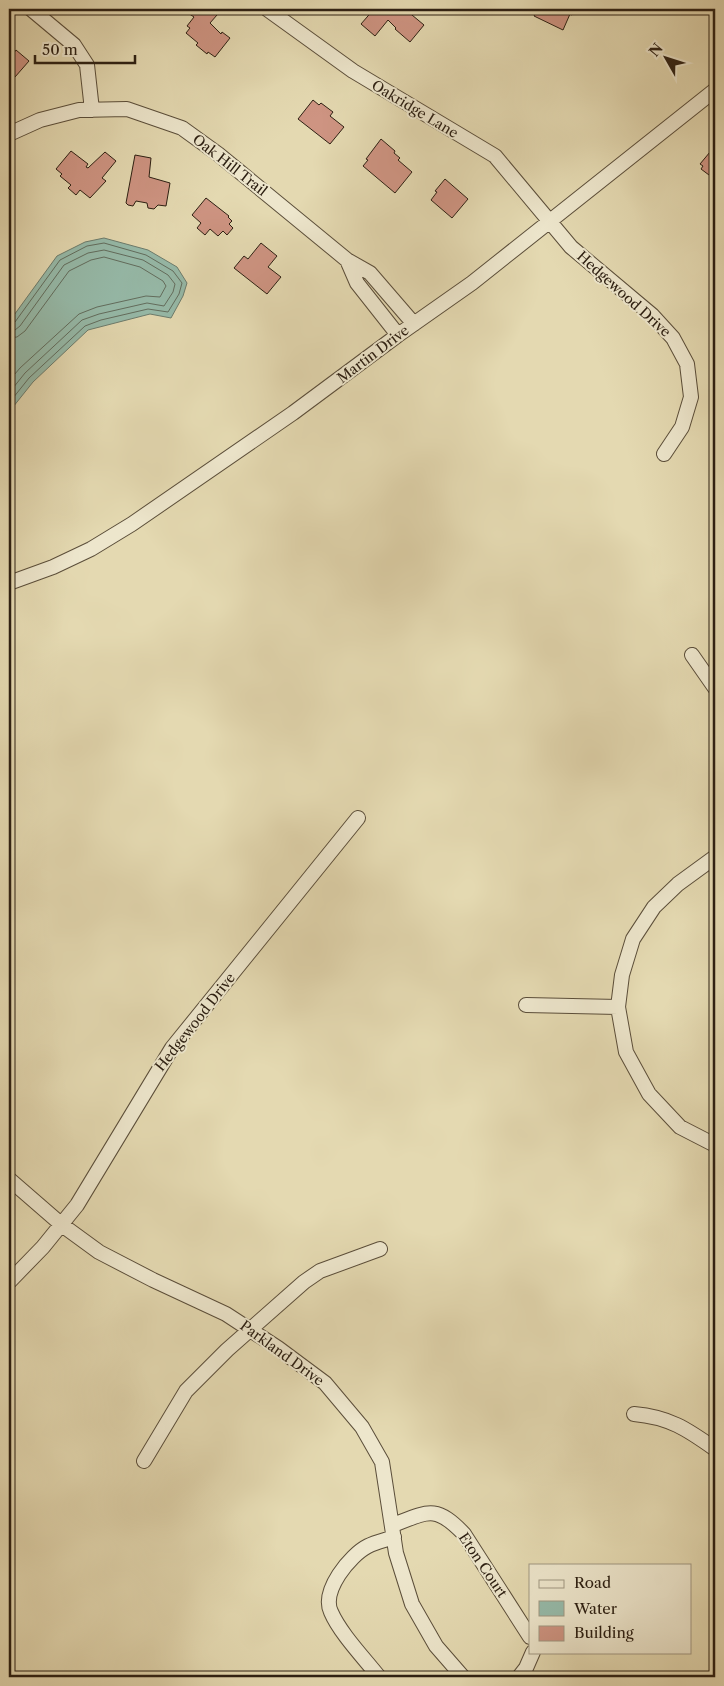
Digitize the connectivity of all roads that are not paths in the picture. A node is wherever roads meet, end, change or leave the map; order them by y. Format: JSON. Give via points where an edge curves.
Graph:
{"nodes":[{"id":1,"x":31,"y":9,"type":"edge"},
{"id":2,"x":267,"y":9,"type":"edge"},
{"id":3,"x":715,"y":90,"type":"edge"},
{"id":4,"x":92,"y":110,"type":"junction"},
{"id":5,"x":9,"y":134,"type":"edge"},
{"id":6,"x":549,"y":222,"type":"junction"},
{"id":7,"x":347,"y":260,"type":"junction"},
{"id":8,"x":414,"y":324,"type":"junction"},
{"id":9,"x":398,"y":335,"type":"junction"},
{"id":10,"x":664,"y":454,"type":"dead end"},
{"id":11,"x":9,"y":583,"type":"edge"},
{"id":12,"x":692,"y":655,"type":"dead end"},
{"id":13,"x":715,"y":688,"type":"edge"},
{"id":14,"x":358,"y":818,"type":"dead end"},
{"id":15,"x":715,"y":857,"type":"edge"},
{"id":16,"x":526,"y":1005,"type":"dead end"},
{"id":17,"x":618,"y":1007,"type":"junction"},
{"id":18,"x":715,"y":1144,"type":"edge"},
{"id":19,"x":9,"y":1179,"type":"edge"},
{"id":20,"x":62,"y":1225,"type":"junction"},
{"id":21,"x":380,"y":1248,"type":"dead end"},
{"id":22,"x":9,"y":1282,"type":"edge"},
{"id":23,"x":251,"y":1329,"type":"junction"},
{"id":24,"x":634,"y":1414,"type":"dead end"},
{"id":25,"x":715,"y":1449,"type":"edge"},
{"id":26,"x":144,"y":1461,"type":"dead end"},
{"id":27,"x":394,"y":1531,"type":"junction"},
{"id":28,"x":529,"y":1635,"type":"edge"},
{"id":29,"x":532,"y":1654,"type":"edge"},
{"id":30,"x":379,"y":1677,"type":"edge"},
{"id":31,"x":463,"y":1677,"type":"edge"},
{"id":32,"x":518,"y":1677,"type":"edge"}],
"edges":[{"from":1,"to":4,"type":"street","via":[[74,45],[87,65]]},
{"from":2,"to":6,"type":"street","name":"Oakridge Lane","via":[[353,72],[495,156]]},
{"from":3,"to":6,"type":"street","name":"Martin Drive"},
{"from":4,"to":5,"type":"street","name":"Oak Hill Trail","via":[[40,120]]},
{"from":4,"to":7,"type":"street","name":"Oak Hill Trail","via":[[127,109],[182,128]]},
{"from":6,"to":8,"type":"street","name":"Martin Drive"},
{"from":6,"to":10,"type":"street","name":"Hedgewood Drive","via":[[571,247],[657,321],[673,338],[687,364],[691,397],[682,427]]},
{"from":7,"to":8,"type":"street","name":"Oak Hill Trail","via":[[370,273]]},
{"from":7,"to":9,"type":"street","via":[[357,283]]},
{"from":8,"to":9,"type":"street","name":"Martin Drive"},
{"from":9,"to":11,"type":"street","name":"Martin Drive","via":[[294,413],[132,524],[73,559]]},
{"from":12,"to":13,"type":"street"},
{"from":14,"to":20,"type":"street","name":"Hedgewood Drive","via":[[172,1048],[92,1182]]},
{"from":15,"to":17,"type":"street","via":[[678,884],[654,907],[633,939],[622,975]]},
{"from":16,"to":17,"type":"street"},
{"from":17,"to":18,"type":"street","via":[[626,1052],[648,1094],[680,1127]]},
{"from":19,"to":20,"type":"street","name":"Parkland Drive"},
{"from":20,"to":22,"type":"street","name":"Hedgewood Drive"},
{"from":20,"to":23,"type":"street","name":"Parkland Drive","via":[[125,1267],[212,1307]]},
{"from":21,"to":23,"type":"street","via":[[320,1270]]},
{"from":23,"to":26,"type":"street","via":[[186,1391]]},
{"from":23,"to":27,"type":"street","name":"Parkland Drive","via":[[325,1383],[362,1427],[382,1462]]},
{"from":24,"to":25,"type":"street","via":[[655,1416],[674,1423]]},
{"from":27,"to":28,"type":"street","name":"Eton Court","via":[[416,1516],[430,1513],[450,1520],[464,1534]]},
{"from":27,"to":30,"type":"street","name":"Eton Court","via":[[358,1554],[337,1579],[328,1598],[330,1610],[339,1625]]},
{"from":27,"to":31,"type":"street","name":"Parkland Drive","via":[[396,1553],[412,1604],[436,1646]]},
{"from":29,"to":32,"type":"street"}]}
